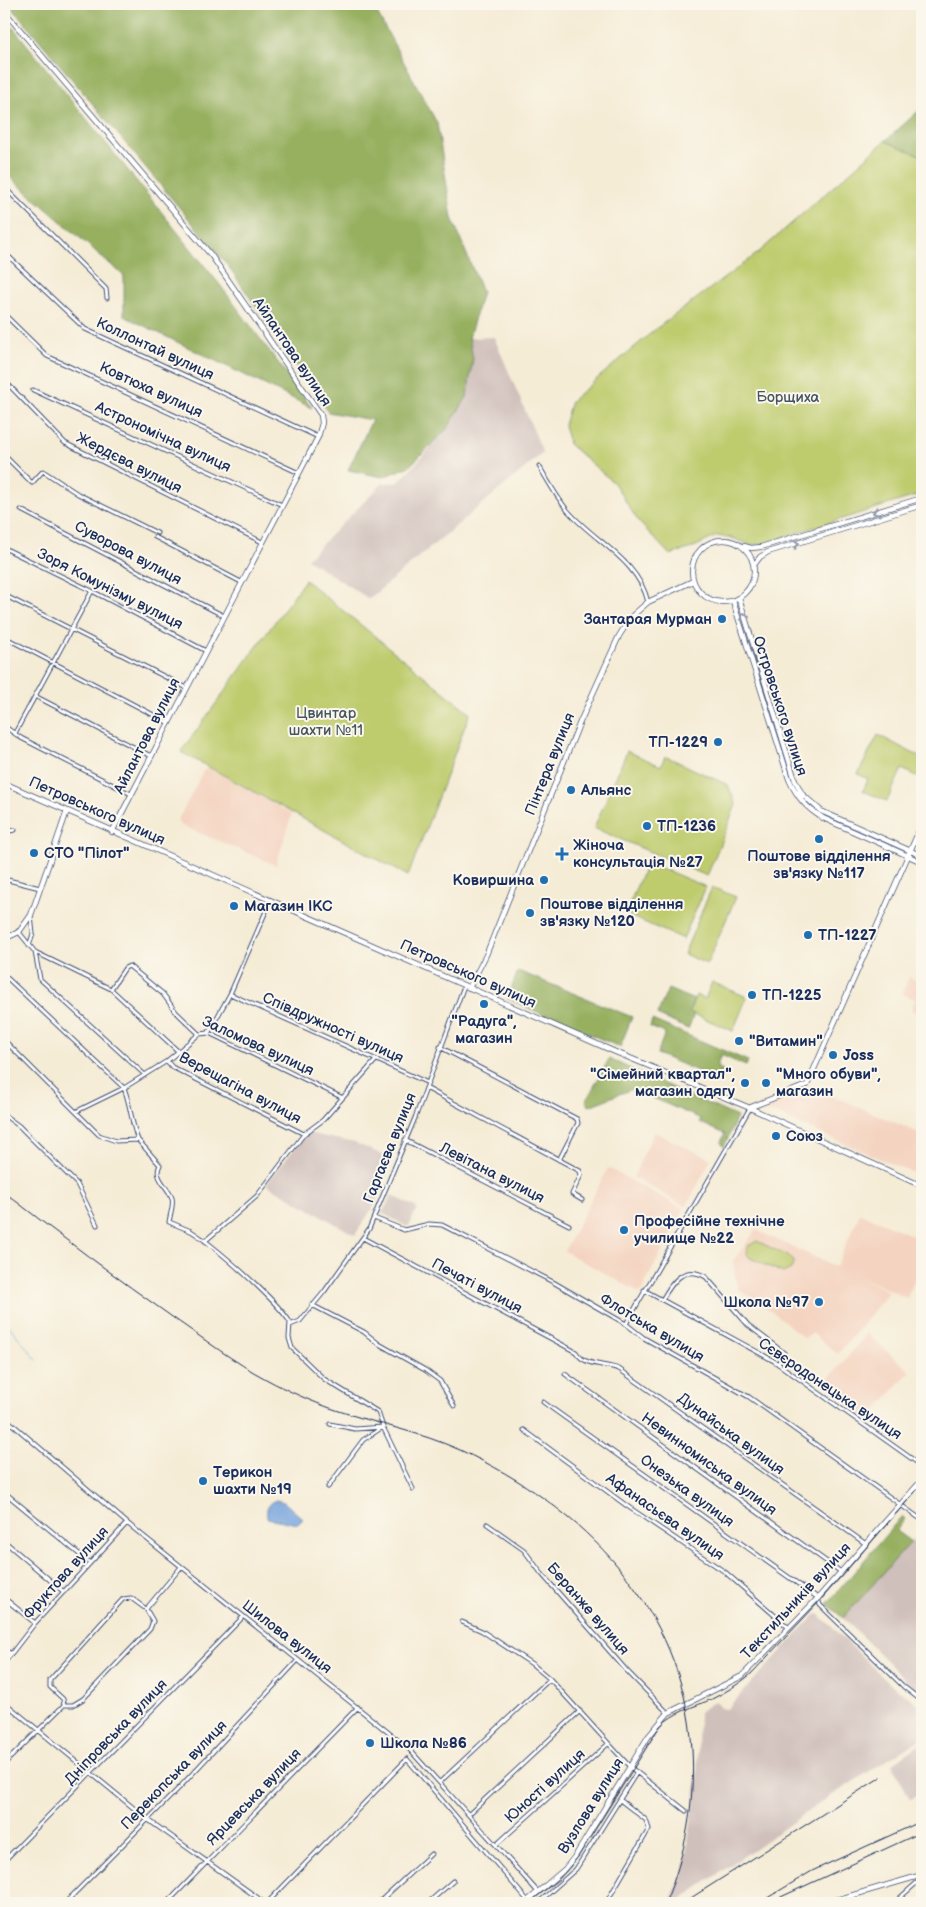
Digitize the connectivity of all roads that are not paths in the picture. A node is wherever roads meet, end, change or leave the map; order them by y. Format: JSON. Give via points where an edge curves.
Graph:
{"nodes":[{"id":1,"x":4,"y":11,"type":"edge"},
{"id":2,"x":4,"y":187,"type":"edge"},
{"id":3,"x":4,"y":252,"type":"edge"},
{"id":4,"x":107,"y":298,"type":"dead end"},
{"id":5,"x":4,"y":314,"type":"edge"},
{"id":6,"x":4,"y":380,"type":"edge"},
{"id":7,"x":33,"y":390,"type":"dead end"},
{"id":8,"x":318,"y":437,"type":"junction"},
{"id":9,"x":4,"y":455,"type":"edge"},
{"id":10,"x":539,"y":466,"type":"dead end"},
{"id":11,"x":299,"y":473,"type":"junction"},
{"id":12,"x":922,"y":498,"type":"edge"},
{"id":13,"x":282,"y":504,"type":"junction"},
{"id":14,"x":922,"y":505,"type":"edge"},
{"id":15,"x":21,"y":510,"type":"dead end"},
{"id":16,"x":262,"y":542,"type":"junction"},
{"id":17,"x":740,"y":545,"type":"junction"},
{"id":18,"x":4,"y":548,"type":"edge"},
{"id":19,"x":754,"y":565,"type":"junction"},
{"id":20,"x":693,"y":581,"type":"junction"},
{"id":21,"x":241,"y":582,"type":"junction"},
{"id":22,"x":92,"y":591,"type":"junction"},
{"id":23,"x":4,"y":595,"type":"edge"},
{"id":24,"x":739,"y":598,"type":"junction"},
{"id":25,"x":733,"y":601,"type":"junction"},
{"id":26,"x":648,"y":602,"type":"junction"},
{"id":27,"x":224,"y":616,"type":"junction"},
{"id":28,"x":71,"y":628,"type":"junction"},
{"id":29,"x":4,"y":637,"type":"edge"},
{"id":30,"x":206,"y":651,"type":"junction"},
{"id":31,"x":52,"y":662,"type":"junction"},
{"id":32,"x":766,"y":687,"type":"junction"},
{"id":33,"x":187,"y":688,"type":"junction"},
{"id":34,"x":760,"y":689,"type":"junction"},
{"id":35,"x":35,"y":696,"type":"junction"},
{"id":36,"x":169,"y":723,"type":"junction"},
{"id":37,"x":4,"y":726,"type":"edge"},
{"id":38,"x":16,"y":733,"type":"junction"},
{"id":39,"x":779,"y":748,"type":"junction"},
{"id":40,"x":785,"y":750,"type":"junction"},
{"id":41,"x":151,"y":756,"type":"junction"},
{"id":42,"x":4,"y":783,"type":"edge"},
{"id":43,"x":131,"y":794,"type":"junction"},
{"id":44,"x":67,"y":811,"type":"junction"},
{"id":45,"x":922,"y":824,"type":"edge"},
{"id":46,"x":15,"y":830,"type":"dead end"},
{"id":47,"x":4,"y":832,"type":"edge"},
{"id":48,"x":112,"y":832,"type":"junction"},
{"id":49,"x":909,"y":854,"type":"junction"},
{"id":50,"x":922,"y":856,"type":"edge"},
{"id":51,"x":922,"y":862,"type":"edge"},
{"id":52,"x":4,"y":879,"type":"edge"},
{"id":53,"x":40,"y":888,"type":"junction"},
{"id":54,"x":270,"y":902,"type":"junction"},
{"id":55,"x":30,"y":916,"type":"junction"},
{"id":56,"x":18,"y":931,"type":"junction"},
{"id":57,"x":4,"y":939,"type":"edge"},
{"id":58,"x":29,"y":947,"type":"junction"},
{"id":59,"x":35,"y":952,"type":"junction"},
{"id":60,"x":4,"y":975,"type":"edge"},
{"id":61,"x":464,"y":986,"type":"junction"},
{"id":62,"x":469,"y":988,"type":"junction"},
{"id":63,"x":111,"y":989,"type":"junction"},
{"id":64,"x":230,"y":994,"type":"junction"},
{"id":65,"x":209,"y":1032,"type":"junction"},
{"id":66,"x":199,"y":1034,"type":"junction"},
{"id":67,"x":4,"y":1040,"type":"edge"},
{"id":68,"x":440,"y":1048,"type":"junction"},
{"id":69,"x":179,"y":1052,"type":"junction"},
{"id":70,"x":376,"y":1060,"type":"junction"},
{"id":71,"x":167,"y":1061,"type":"junction"},
{"id":72,"x":145,"y":1075,"type":"junction"},
{"id":73,"x":428,"y":1083,"type":"junction"},
{"id":74,"x":124,"y":1088,"type":"junction"},
{"id":75,"x":426,"y":1088,"type":"junction"},
{"id":76,"x":341,"y":1097,"type":"junction"},
{"id":77,"x":750,"y":1108,"type":"junction"},
{"id":78,"x":78,"y":1111,"type":"junction"},
{"id":79,"x":4,"y":1115,"type":"edge"},
{"id":80,"x":304,"y":1134,"type":"junction"},
{"id":81,"x":138,"y":1140,"type":"junction"},
{"id":82,"x":406,"y":1140,"type":"junction"},
{"id":83,"x":559,"y":1160,"type":"junction"},
{"id":84,"x":922,"y":1186,"type":"edge"},
{"id":85,"x":582,"y":1200,"type":"dead end"},
{"id":86,"x":374,"y":1218,"type":"junction"},
{"id":87,"x":97,"y":1225,"type":"dead end"},
{"id":88,"x":569,"y":1225,"type":"dead end"},
{"id":89,"x":362,"y":1238,"type":"junction"},
{"id":90,"x":205,"y":1241,"type":"junction"},
{"id":91,"x":644,"y":1290,"type":"junction"},
{"id":92,"x":662,"y":1300,"type":"junction"},
{"id":93,"x":312,"y":1305,"type":"junction"},
{"id":94,"x":626,"y":1324,"type":"junction"},
{"id":95,"x":290,"y":1326,"type":"junction"},
{"id":96,"x":578,"y":1356,"type":"joint"},
{"id":97,"x":778,"y":1364,"type":"junction"},
{"id":98,"x":564,"y":1374,"type":"dead end"},
{"id":99,"x":543,"y":1402,"type":"dead end"},
{"id":100,"x":454,"y":1406,"type":"dead end"},
{"id":101,"x":4,"y":1417,"type":"edge"},
{"id":102,"x":330,"y":1424,"type":"dead end"},
{"id":103,"x":383,"y":1427,"type":"junction"},
{"id":104,"x":524,"y":1430,"type":"dead end"},
{"id":105,"x":922,"y":1466,"type":"edge"},
{"id":106,"x":922,"y":1480,"type":"edge"},
{"id":107,"x":328,"y":1487,"type":"dead end"},
{"id":108,"x":413,"y":1489,"type":"dead end"},
{"id":109,"x":4,"y":1492,"type":"edge"},
{"id":110,"x":900,"y":1505,"type":"junction"},
{"id":111,"x":922,"y":1520,"type":"edge"},
{"id":112,"x":127,"y":1523,"type":"junction"},
{"id":113,"x":487,"y":1524,"type":"dead end"},
{"id":114,"x":4,"y":1541,"type":"edge"},
{"id":115,"x":866,"y":1544,"type":"junction"},
{"id":116,"x":90,"y":1563,"type":"junction"},
{"id":117,"x":181,"y":1567,"type":"junction"},
{"id":118,"x":841,"y":1572,"type":"junction"},
{"id":119,"x":64,"y":1592,"type":"junction"},
{"id":120,"x":4,"y":1598,"type":"edge"},
{"id":121,"x":818,"y":1598,"type":"junction"},
{"id":122,"x":146,"y":1609,"type":"junction"},
{"id":123,"x":243,"y":1617,"type":"junction"},
{"id":124,"x":462,"y":1622,"type":"dead end"},
{"id":125,"x":35,"y":1623,"type":"junction"},
{"id":126,"x":789,"y":1628,"type":"junction"},
{"id":127,"x":4,"y":1649,"type":"edge"},
{"id":128,"x":11,"y":1654,"type":"junction"},
{"id":129,"x":298,"y":1660,"type":"junction"},
{"id":130,"x":4,"y":1663,"type":"edge"},
{"id":131,"x":550,"y":1679,"type":"junction"},
{"id":132,"x":922,"y":1701,"type":"edge"},
{"id":133,"x":4,"y":1702,"type":"edge"},
{"id":134,"x":64,"y":1705,"type":"junction"},
{"id":135,"x":358,"y":1707,"type":"junction"},
{"id":136,"x":580,"y":1711,"type":"junction"},
{"id":137,"x":668,"y":1713,"type":"junction"},
{"id":138,"x":39,"y":1730,"type":"junction"},
{"id":139,"x":608,"y":1744,"type":"junction"},
{"id":140,"x":4,"y":1764,"type":"edge"},
{"id":141,"x":630,"y":1767,"type":"junction"},
{"id":142,"x":637,"y":1772,"type":"junction"},
{"id":143,"x":92,"y":1773,"type":"junction"},
{"id":144,"x":440,"y":1782,"type":"junction"},
{"id":145,"x":620,"y":1800,"type":"junction"},
{"id":146,"x":686,"y":1811,"type":"dead end"},
{"id":147,"x":469,"y":1814,"type":"junction"},
{"id":148,"x":147,"y":1819,"type":"junction"},
{"id":149,"x":497,"y":1844,"type":"junction"},
{"id":150,"x":432,"y":1854,"type":"dead end"},
{"id":151,"x":4,"y":1861,"type":"edge"},
{"id":152,"x":207,"y":1862,"type":"junction"},
{"id":153,"x":922,"y":1877,"type":"edge"},
{"id":154,"x":454,"y":1881,"type":"dead end"},
{"id":155,"x":538,"y":1892,"type":"junction"},
{"id":156,"x":526,"y":1902,"type":"edge"},
{"id":157,"x":65,"y":1903,"type":"edge"},
{"id":158,"x":167,"y":1903,"type":"edge"},
{"id":159,"x":266,"y":1903,"type":"edge"},
{"id":160,"x":378,"y":1903,"type":"edge"},
{"id":161,"x":428,"y":1903,"type":"edge"},
{"id":162,"x":538,"y":1903,"type":"edge"},
{"id":163,"x":606,"y":1903,"type":"edge"},
{"id":164,"x":826,"y":1903,"type":"edge"},
{"id":165,"x":894,"y":1903,"type":"edge"}],
"edges":[{"from":1,"to":8,"type":"street","name":"Айлантова вулиця","via":[[211,255],[321,415]]},
{"from":2,"to":4,"type":"street","via":[[106,289]]},
{"from":3,"to":8,"type":"street","name":"Коллонтай вулиця","via":[[85,329]]},
{"from":5,"to":11,"type":"street","name":"Ковтюха вулиця","via":[[47,356]]},
{"from":6,"to":16,"type":"street","name":"Жердєва вулиця","via":[[65,443]]},
{"from":7,"to":13,"type":"street","name":"Астрономічна вулиця"},
{"from":8,"to":11,"type":"street","name":"Айлантова вулиця"},
{"from":9,"to":21,"type":"street","via":[[32,483],[43,471],[78,494]]},
{"from":10,"to":26,"type":"street","via":[[568,512],[616,552],[644,587]]},
{"from":11,"to":13,"type":"street","name":"Айлантова вулиця"},
{"from":12,"to":17,"type":"street","one_way":true,"via":[[761,547]]},
{"from":13,"to":16,"type":"street","name":"Айлантова вулиця"},
{"from":19,"to":14,"type":"street","one_way":true,"via":[[768,552]]},
{"from":15,"to":27,"type":"street","name":"Суворова вулиця"},
{"from":16,"to":21,"type":"street","name":"Айлантова вулиця"},
{"from":17,"to":19,"type":"street"},
{"from":17,"to":20,"type":"street","via":[[721,540],[704,546],[692,564]]},
{"from":18,"to":22,"type":"street","name":"Зоря Комунізму вулиця"},
{"from":19,"to":24,"type":"street","via":[[752,582]]},
{"from":20,"to":25,"type":"street","via":[[701,594],[710,600]]},
{"from":20,"to":26,"type":"street","name":"Пінтера вулиця"},
{"from":21,"to":27,"type":"street","name":"Айлантова вулиця"},
{"from":22,"to":28,"type":"street"},
{"from":22,"to":30,"type":"street","name":"Зоря Комунізму вулиця"},
{"from":23,"to":28,"type":"street"},
{"from":24,"to":25,"type":"street"},
{"from":32,"to":24,"type":"street","name":"Островського вулиця","one_way":true},
{"from":25,"to":34,"type":"street","name":"Островського вулиця"},
{"from":26,"to":62,"type":"street","name":"Пінтера вулиця","via":[[631,617],[619,636],[580,722],[486,955]]},
{"from":27,"to":30,"type":"street","name":"Айлантова вулиця"},
{"from":28,"to":31,"type":"street"},
{"from":28,"to":33,"type":"street"},
{"from":29,"to":31,"type":"street"},
{"from":30,"to":33,"type":"street","name":"Айлантова вулиця"},
{"from":31,"to":35,"type":"street"},
{"from":31,"to":36,"type":"street"},
{"from":32,"to":34,"type":"street"},
{"from":32,"to":40,"type":"street","name":"Островського вулиця"},
{"from":33,"to":36,"type":"street","name":"Айлантова вулиця"},
{"from":34,"to":39,"type":"street","name":"Островського вулиця"},
{"from":35,"to":38,"type":"street"},
{"from":35,"to":41,"type":"street"},
{"from":36,"to":41,"type":"street","name":"Айлантова вулиця"},
{"from":37,"to":38,"type":"street"},
{"from":38,"to":43,"type":"street"},
{"from":39,"to":40,"type":"street"},
{"from":39,"to":49,"type":"street","name":"Островського вулиця","via":[[796,794],[812,812]]},
{"from":40,"to":49,"type":"street","name":"Островського вулиця","via":[[799,789],[813,805]]},
{"from":41,"to":43,"type":"street","name":"Айлантова вулиця"},
{"from":42,"to":44,"type":"street","name":"Петровського вулиця"},
{"from":43,"to":48,"type":"street","name":"Айлантова вулиця"},
{"from":44,"to":48,"type":"street","name":"Петровського вулиця"},
{"from":44,"to":53,"type":"street"},
{"from":45,"to":49,"type":"street"},
{"from":46,"to":47,"type":"street"},
{"from":48,"to":54,"type":"street","name":"Петровського вулиця"},
{"from":49,"to":50,"type":"street","name":"Островського вулиця"},
{"from":49,"to":51,"type":"street","name":"Островського вулиця"},
{"from":49,"to":77,"type":"street","via":[[807,1085]]},
{"from":52,"to":53,"type":"street"},
{"from":53,"to":55,"type":"street"},
{"from":54,"to":61,"type":"street","name":"Петровського вулиця"},
{"from":54,"to":64,"type":"street"},
{"from":55,"to":56,"type":"street"},
{"from":55,"to":58,"type":"street","via":[[33,934]]},
{"from":56,"to":57,"type":"street"},
{"from":56,"to":58,"type":"street","name":"Верещагіна вулиця"},
{"from":58,"to":59,"type":"street","name":"Верещагіна вулиця"},
{"from":59,"to":63,"type":"street","name":"Верещагіна вулиця"},
{"from":59,"to":72,"type":"street","via":[[40,979]]},
{"from":60,"to":74,"type":"street"},
{"from":61,"to":62,"type":"street","name":"Петровського вулиця"},
{"from":61,"to":68,"type":"street","name":"Гаргаєва вулиця"},
{"from":62,"to":77,"type":"street","name":"Петровського вулиця"},
{"from":63,"to":66,"type":"street","name":"Заломова вулиця","via":[[125,968],[130,966],[163,994]]},
{"from":63,"to":69,"type":"street","name":"Верещагіна вулиця"},
{"from":64,"to":65,"type":"street"},
{"from":64,"to":70,"type":"street","name":"Співдружності вулиця"},
{"from":65,"to":66,"type":"street","name":"Заломова вулиця"},
{"from":65,"to":76,"type":"street","name":"Заломова вулиця"},
{"from":66,"to":69,"type":"street"},
{"from":67,"to":78,"type":"street"},
{"from":68,"to":73,"type":"street","name":"Гаргаєва вулиця"},
{"from":68,"to":83,"type":"street","via":[[576,1119],[578,1123]]},
{"from":69,"to":71,"type":"street"},
{"from":70,"to":73,"type":"street","name":"Співдружності вулиця"},
{"from":70,"to":76,"type":"street"},
{"from":71,"to":72,"type":"street"},
{"from":71,"to":80,"type":"street","name":"Верещагіна вулиця","via":[[172,1067]]},
{"from":72,"to":74,"type":"street"},
{"from":73,"to":75,"type":"street","name":"Гаргаєва вулиця"},
{"from":74,"to":78,"type":"street"},
{"from":74,"to":81,"type":"street"},
{"from":75,"to":82,"type":"street","name":"Гаргаєва вулиця"},
{"from":75,"to":83,"type":"street"},
{"from":76,"to":80,"type":"street","via":[[323,1120]]},
{"from":77,"to":84,"type":"street","name":"Петровського вулиця"},
{"from":77,"to":91,"type":"street"},
{"from":78,"to":81,"type":"street","via":[[99,1135],[116,1141]]},
{"from":79,"to":87,"type":"street","via":[[38,1143],[77,1184]]},
{"from":80,"to":90,"type":"street","via":[[258,1196]]},
{"from":81,"to":90,"type":"street","via":[[160,1165],[159,1176],[172,1200],[169,1222]]},
{"from":82,"to":86,"type":"street","name":"Гаргаєва вулиця"},
{"from":82,"to":88,"type":"street","name":"Левітана вулиця"},
{"from":83,"to":85,"type":"street","via":[[581,1173],[572,1194]]},
{"from":86,"to":89,"type":"street","name":"Гаргаєва вулиця"},
{"from":86,"to":94,"type":"street","name":"Флотська вулиця","via":[[404,1230],[429,1224],[442,1225]]},
{"from":89,"to":93,"type":"street","name":"Гаргаєва вулиця"},
{"from":89,"to":96,"type":"street","name":"Печаті вулиця","via":[[576,1352]]},
{"from":90,"to":95,"type":"street","via":[[286,1316]]},
{"from":91,"to":92,"type":"street","name":"Сєвєродонецька вулиця"},
{"from":91,"to":94,"type":"street"},
{"from":92,"to":97,"type":"street","name":"Сєвєродонецька вулиця"},
{"from":92,"to":97,"type":"street","via":[[678,1277],[687,1273],[706,1277],[748,1325],[784,1353]]},
{"from":93,"to":95,"type":"street","name":"Гаргаєва вулиця","via":[[300,1320]]},
{"from":93,"to":100,"type":"street","via":[[364,1332],[425,1370],[440,1381]]},
{"from":94,"to":110,"type":"street","name":"Флотська вулиця","via":[[644,1338],[748,1397]]},
{"from":95,"to":103,"type":"street","via":[[292,1348],[324,1379],[378,1412]]},
{"from":96,"to":115,"type":"street","name":"Дунайська вулиця","via":[[595,1365],[619,1369]]},
{"from":97,"to":105,"type":"street","name":"Сєвєродонецька вулиця"},
{"from":98,"to":118,"type":"street","name":"Невинномиська вулиця"},
{"from":99,"to":121,"type":"street","name":"Онезька вулиця"},
{"from":101,"to":112,"type":"street","name":"Шилова вулиця"},
{"from":102,"to":103,"type":"street","via":[[356,1429]]},
{"from":103,"to":107,"type":"street","via":[[363,1440]]},
{"from":103,"to":108,"type":"street"},
{"from":104,"to":126,"type":"street","name":"Афанасьєва вулиця","via":[[627,1506],[717,1566]]},
{"from":106,"to":110,"type":"street","name":"Текстильників вулиця"},
{"from":109,"to":116,"type":"street"},
{"from":110,"to":111,"type":"street","name":"Флотська вулиця"},
{"from":110,"to":115,"type":"street","name":"Текстильників вулиця"},
{"from":112,"to":116,"type":"street","name":"Фруктова вулиця"},
{"from":112,"to":117,"type":"street","name":"Шилова вулиця"},
{"from":113,"to":137,"type":"street","name":"Беранже вулиця","via":[[524,1550],[626,1670]]},
{"from":114,"to":119,"type":"street"},
{"from":115,"to":118,"type":"street","name":"Текстильників вулиця"},
{"from":116,"to":119,"type":"street","name":"Фруктова вулиця"},
{"from":117,"to":122,"type":"street"},
{"from":117,"to":123,"type":"street","name":"Шилова вулиця"},
{"from":118,"to":121,"type":"street","name":"Текстильників вулиця"},
{"from":119,"to":125,"type":"street","name":"Фруктова вулиця"},
{"from":120,"to":125,"type":"street"},
{"from":121,"to":126,"type":"street","name":"Текстильників вулиця"},
{"from":121,"to":132,"type":"street","name":"Онезька вулиця","via":[[820,1605]]},
{"from":122,"to":134,"type":"street","via":[[153,1621],[150,1629],[83,1699],[73,1705]]},
{"from":122,"to":134,"type":"street","via":[[131,1598],[123,1599],[50,1680],[50,1687],[63,1699]]},
{"from":123,"to":129,"type":"street","name":"Шилова вулиця"},
{"from":123,"to":143,"type":"street","name":"Дніпровська вулиця"},
{"from":124,"to":131,"type":"street","via":[[482,1630]]},
{"from":125,"to":128,"type":"street","name":"Фруктова вулиця"},
{"from":126,"to":137,"type":"street","name":"Текстильників вулиця","via":[[735,1681]]},
{"from":127,"to":128,"type":"street"},
{"from":128,"to":130,"type":"street","name":"Фруктова вулиця"},
{"from":129,"to":135,"type":"street","name":"Шилова вулиця"},
{"from":129,"to":148,"type":"street","name":"Перекопська вулиця"},
{"from":131,"to":136,"type":"street"},
{"from":131,"to":144,"type":"street"},
{"from":133,"to":138,"type":"street"},
{"from":134,"to":138,"type":"street"},
{"from":135,"to":144,"type":"street","name":"Шилова вулиця","via":[[409,1749]]},
{"from":135,"to":152,"type":"street","name":"Ярцевська вулиця"},
{"from":136,"to":139,"type":"street"},
{"from":136,"to":147,"type":"street"},
{"from":137,"to":141,"type":"street","name":"Вузлова вулиця","via":[[648,1737]]},
{"from":138,"to":140,"type":"street"},
{"from":138,"to":143,"type":"street"},
{"from":139,"to":141,"type":"street"},
{"from":139,"to":149,"type":"street","name":"Юності вулиця"},
{"from":141,"to":142,"type":"street"},
{"from":141,"to":155,"type":"street","name":"Вузлова вулиця","via":[[576,1856]]},
{"from":142,"to":145,"type":"street"},
{"from":142,"to":146,"type":"street"},
{"from":143,"to":148,"type":"street"},
{"from":143,"to":151,"type":"street","name":"Дніпровська вулиця"},
{"from":144,"to":147,"type":"street","name":"Шилова вулиця"},
{"from":145,"to":162,"type":"street","via":[[576,1869]]},
{"from":145,"to":163,"type":"street","via":[[646,1820],[649,1829]]},
{"from":147,"to":149,"type":"street","name":"Шилова вулиця"},
{"from":148,"to":152,"type":"street"},
{"from":148,"to":157,"type":"street","name":"Перекопська вулиця"},
{"from":149,"to":155,"type":"street","name":"Шилова вулиця"},
{"from":150,"to":160,"type":"street"},
{"from":152,"to":158,"type":"street","name":"Ярцевська вулиця"},
{"from":152,"to":159,"type":"street"},
{"from":153,"to":164,"type":"street"},
{"from":153,"to":165,"type":"street"},
{"from":154,"to":161,"type":"street"},
{"from":155,"to":156,"type":"street","name":"Вузлова вулиця"},
{"from":156,"to":159,"type":"street","via":[[407,1759]]}]}
